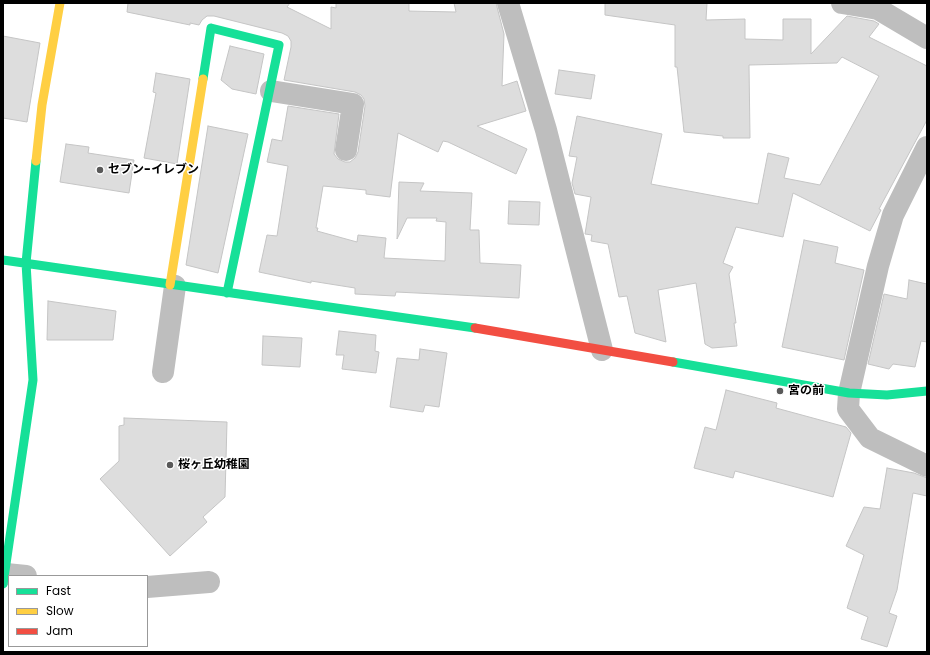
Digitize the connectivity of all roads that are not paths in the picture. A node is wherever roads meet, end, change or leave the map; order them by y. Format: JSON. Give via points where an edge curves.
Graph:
{"nodes":[{"id":1,"x":60,"y":3,"type":"edge"},
{"id":2,"x":508,"y":3,"type":"edge"},
{"id":3,"x":842,"y":3,"type":"edge"},
{"id":4,"x":927,"y":38,"type":"edge"},
{"id":5,"x":271,"y":91,"type":"junction"},
{"id":6,"x":927,"y":147,"type":"edge"},
{"id":7,"x":346,"y":150,"type":"dead end"},
{"id":8,"x":3,"y":260,"type":"edge"},
{"id":9,"x":26,"y":263,"type":"junction"},
{"id":10,"x":172,"y":285,"type":"junction"},
{"id":11,"x":228,"y":293,"type":"junction"},
{"id":12,"x":602,"y":350,"type":"junction"},
{"id":13,"x":163,"y":372,"type":"dead end"},
{"id":14,"x":927,"y":391,"type":"edge"},
{"id":15,"x":849,"y":393,"type":"junction"},
{"id":16,"x":927,"y":466,"type":"edge"},
{"id":17,"x":12,"y":575,"type":"edge"},
{"id":18,"x":209,"y":582,"type":"dead end"},
{"id":19,"x":148,"y":587,"type":"edge"}],
"edges":[{"from":1,"to":9,"type":"street","via":[[42,105]]},
{"from":2,"to":12,"type":"street","via":[[546,130]]},
{"from":3,"to":4,"type":"street","via":[[878,9]]},
{"from":5,"to":7,"type":"street","via":[[353,104]]},
{"from":5,"to":10,"type":"street","via":[[279,45],[211,28]]},
{"from":5,"to":11,"type":"street"},
{"from":6,"to":15,"type":"street","via":[[893,215],[878,266]]},
{"from":8,"to":9,"type":"street"},
{"from":9,"to":10,"type":"street"},
{"from":9,"to":17,"type":"street","via":[[33,380]]},
{"from":10,"to":11,"type":"street"},
{"from":10,"to":13,"type":"street"},
{"from":11,"to":12,"type":"street","via":[[460,326]]},
{"from":12,"to":15,"type":"street"},
{"from":14,"to":15,"type":"street","via":[[887,395]]},
{"from":15,"to":16,"type":"street","via":[[848,409],[870,438]]},
{"from":18,"to":19,"type":"street"}]}
